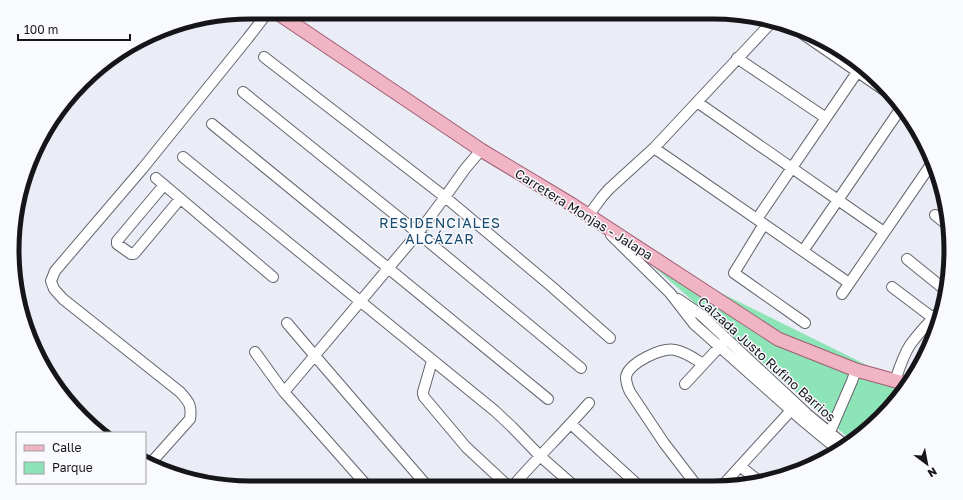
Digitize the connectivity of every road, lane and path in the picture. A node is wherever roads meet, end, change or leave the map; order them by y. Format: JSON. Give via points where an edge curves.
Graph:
{"nodes":[{"id":1,"x":263,"y":19,"type":"edge"},
{"id":2,"x":286,"y":19,"type":"edge"},
{"id":3,"x":768,"y":26,"type":"edge"},
{"id":4,"x":824,"y":48,"type":"edge"},
{"id":5,"x":264,"y":58,"type":"dead end"},
{"id":6,"x":737,"y":58,"type":"junction"},
{"id":7,"x":849,"y":64,"type":"edge"},
{"id":8,"x":859,"y":70,"type":"edge"},
{"id":9,"x":243,"y":92,"type":"dead end"},
{"id":10,"x":697,"y":102,"type":"junction"},
{"id":11,"x":898,"y":112,"type":"edge"},
{"id":12,"x":826,"y":118,"type":"junction"},
{"id":13,"x":212,"y":124,"type":"dead end"},
{"id":14,"x":654,"y":148,"type":"junction"},
{"id":15,"x":481,"y":150,"type":"junction"},
{"id":16,"x":183,"y":157,"type":"dead end"},
{"id":17,"x":792,"y":168,"type":"junction"},
{"id":18,"x":929,"y":168,"type":"edge"},
{"id":19,"x":149,"y":173,"type":"junction"},
{"id":20,"x":164,"y":185,"type":"junction"},
{"id":21,"x":445,"y":197,"type":"junction"},
{"id":22,"x":180,"y":199,"type":"junction"},
{"id":23,"x":838,"y":200,"type":"junction"},
{"id":24,"x":935,"y":215,"type":"dead end"},
{"id":25,"x":588,"y":216,"type":"junction"},
{"id":26,"x":761,"y":221,"type":"junction"},
{"id":27,"x":942,"y":221,"type":"edge"},
{"id":28,"x":600,"y":224,"type":"junction"},
{"id":29,"x":884,"y":232,"type":"junction"},
{"id":30,"x":418,"y":233,"type":"junction"},
{"id":31,"x":803,"y":251,"type":"junction"},
{"id":32,"x":907,"y":259,"type":"dead end"},
{"id":33,"x":388,"y":268,"type":"junction"},
{"id":34,"x":273,"y":277,"type":"dead end"},
{"id":35,"x":849,"y":283,"type":"junction"},
{"id":36,"x":892,"y":287,"type":"dead end"},
{"id":37,"x":941,"y":287,"type":"edge"},
{"id":38,"x":670,"y":293,"type":"junction"},
{"id":39,"x":842,"y":294,"type":"dead end"},
{"id":40,"x":360,"y":302,"type":"junction"},
{"id":41,"x":935,"y":316,"type":"edge"},
{"id":42,"x":934,"y":317,"type":"edge"},
{"id":43,"x":287,"y":323,"type":"dead end"},
{"id":44,"x":805,"y":323,"type":"dead end"},
{"id":45,"x":610,"y":338,"type":"dead end"},
{"id":46,"x":727,"y":339,"type":"junction"},
{"id":47,"x":719,"y":347,"type":"junction"},
{"id":48,"x":255,"y":352,"type":"dead end"},
{"id":49,"x":315,"y":356,"type":"junction"},
{"id":50,"x":432,"y":361,"type":"junction"},
{"id":51,"x":703,"y":364,"type":"junction"},
{"id":52,"x":581,"y":368,"type":"dead end"},
{"id":53,"x":856,"y":370,"type":"junction"},
{"id":54,"x":901,"y":382,"type":"edge"},
{"id":55,"x":685,"y":384,"type":"dead end"},
{"id":56,"x":284,"y":392,"type":"junction"},
{"id":57,"x":548,"y":399,"type":"dead end"},
{"id":58,"x":589,"y":403,"type":"dead end"},
{"id":59,"x":794,"y":407,"type":"junction"},
{"id":60,"x":571,"y":424,"type":"junction"},
{"id":61,"x":830,"y":432,"type":"junction"},
{"id":62,"x":841,"y":442,"type":"edge"},
{"id":63,"x":834,"y":446,"type":"edge"},
{"id":64,"x":540,"y":456,"type":"junction"},
{"id":65,"x":154,"y":460,"type":"edge"},
{"id":66,"x":740,"y":466,"type":"junction"},
{"id":67,"x":754,"y":477,"type":"edge"},
{"id":68,"x":363,"y":481,"type":"edge"},
{"id":69,"x":423,"y":481,"type":"edge"},
{"id":70,"x":503,"y":481,"type":"edge"},
{"id":71,"x":516,"y":481,"type":"edge"},
{"id":72,"x":568,"y":481,"type":"edge"},
{"id":73,"x":634,"y":481,"type":"edge"},
{"id":74,"x":691,"y":481,"type":"edge"},
{"id":75,"x":726,"y":481,"type":"edge"}],
"edges":[{"from":1,"to":19,"type":"street"},
{"from":2,"to":15,"type":"main road","name":"Carretera Monjas - Jalapa"},
{"from":3,"to":6,"type":"street"},
{"from":4,"to":7,"type":"street"},
{"from":5,"to":21,"type":"street"},
{"from":6,"to":10,"type":"street"},
{"from":6,"to":12,"type":"street"},
{"from":8,"to":12,"type":"street"},
{"from":9,"to":30,"type":"street"},
{"from":10,"to":14,"type":"street"},
{"from":10,"to":17,"type":"street"},
{"from":11,"to":23,"type":"street"},
{"from":12,"to":17,"type":"street"},
{"from":13,"to":33,"type":"street"},
{"from":14,"to":25,"type":"street","via":[[609,189]]},
{"from":14,"to":26,"type":"street"},
{"from":15,"to":21,"type":"street"},
{"from":15,"to":25,"type":"main road","name":"Carretera Monjas - Jalapa"},
{"from":16,"to":40,"type":"street"},
{"from":17,"to":23,"type":"street"},
{"from":17,"to":26,"type":"street"},
{"from":18,"to":29,"type":"street"},
{"from":19,"to":20,"type":"street"},
{"from":19,"to":65,"type":"street","via":[[55,271],[51,281],[54,289],[63,298],[189,402],[190,419]]},
{"from":20,"to":22,"type":"street"},
{"from":20,"to":22,"type":"street","via":[[117,244],[134,254]]},
{"from":21,"to":30,"type":"street"},
{"from":21,"to":45,"type":"street"},
{"from":22,"to":34,"type":"street"},
{"from":23,"to":29,"type":"street"},
{"from":23,"to":31,"type":"street"},
{"from":24,"to":27,"type":"street"},
{"from":25,"to":28,"type":"main road","name":"Carretera Monjas - Jalapa"},
{"from":26,"to":31,"type":"street"},
{"from":26,"to":44,"type":"street","via":[[734,273]]},
{"from":28,"to":38,"type":"street","name":"Calzada Justo Rufino Barrios"},
{"from":28,"to":53,"type":"main road","name":"Carretera Monjas - Jalapa","via":[[778,339]]},
{"from":29,"to":35,"type":"street"},
{"from":30,"to":33,"type":"street"},
{"from":30,"to":52,"type":"street"},
{"from":31,"to":35,"type":"street"},
{"from":32,"to":37,"type":"street"},
{"from":33,"to":40,"type":"street"},
{"from":33,"to":57,"type":"street"},
{"from":35,"to":39,"type":"street"},
{"from":36,"to":41,"type":"street"},
{"from":38,"to":46,"type":"street","name":"Calzada Justo Rufino Barrios","via":[[700,314]]},
{"from":38,"to":47,"type":"street","name":"Calzada Justo Rufino Barrios","via":[[694,324]]},
{"from":40,"to":49,"type":"street"},
{"from":40,"to":50,"type":"street"},
{"from":42,"to":54,"type":"street","via":[[909,347],[899,369]]},
{"from":43,"to":49,"type":"street"},
{"from":46,"to":47,"type":"street"},
{"from":46,"to":59,"type":"street","name":"Calzada Justo Rufino Barrios"},
{"from":47,"to":51,"type":"street"},
{"from":47,"to":59,"type":"street","name":"Calzada Justo Rufino Barrios"},
{"from":48,"to":56,"type":"street"},
{"from":49,"to":56,"type":"street"},
{"from":49,"to":69,"type":"street"},
{"from":50,"to":64,"type":"street","via":[[500,416]]},
{"from":50,"to":70,"type":"street","via":[[422,394],[466,448]]},
{"from":51,"to":55,"type":"street"},
{"from":51,"to":74,"type":"street","via":[[675,349],[662,350],[645,357],[630,369],[626,376],[630,392]]},
{"from":53,"to":54,"type":"main road","name":"Carretera Monjas - Jalapa"},
{"from":53,"to":61,"type":"street"},
{"from":56,"to":68,"type":"street"},
{"from":58,"to":60,"type":"street"},
{"from":59,"to":61,"type":"street","name":"Calzada Justo Rufino Barrios"},
{"from":59,"to":63,"type":"street","name":"Calzada Justo Rufino Barrios"},
{"from":59,"to":66,"type":"street"},
{"from":60,"to":64,"type":"street"},
{"from":60,"to":73,"type":"street"},
{"from":61,"to":62,"type":"street","name":"Calzada Justo Rufino Barrios"},
{"from":64,"to":71,"type":"street"},
{"from":64,"to":72,"type":"street"},
{"from":66,"to":67,"type":"street"},
{"from":66,"to":75,"type":"street"}]}
